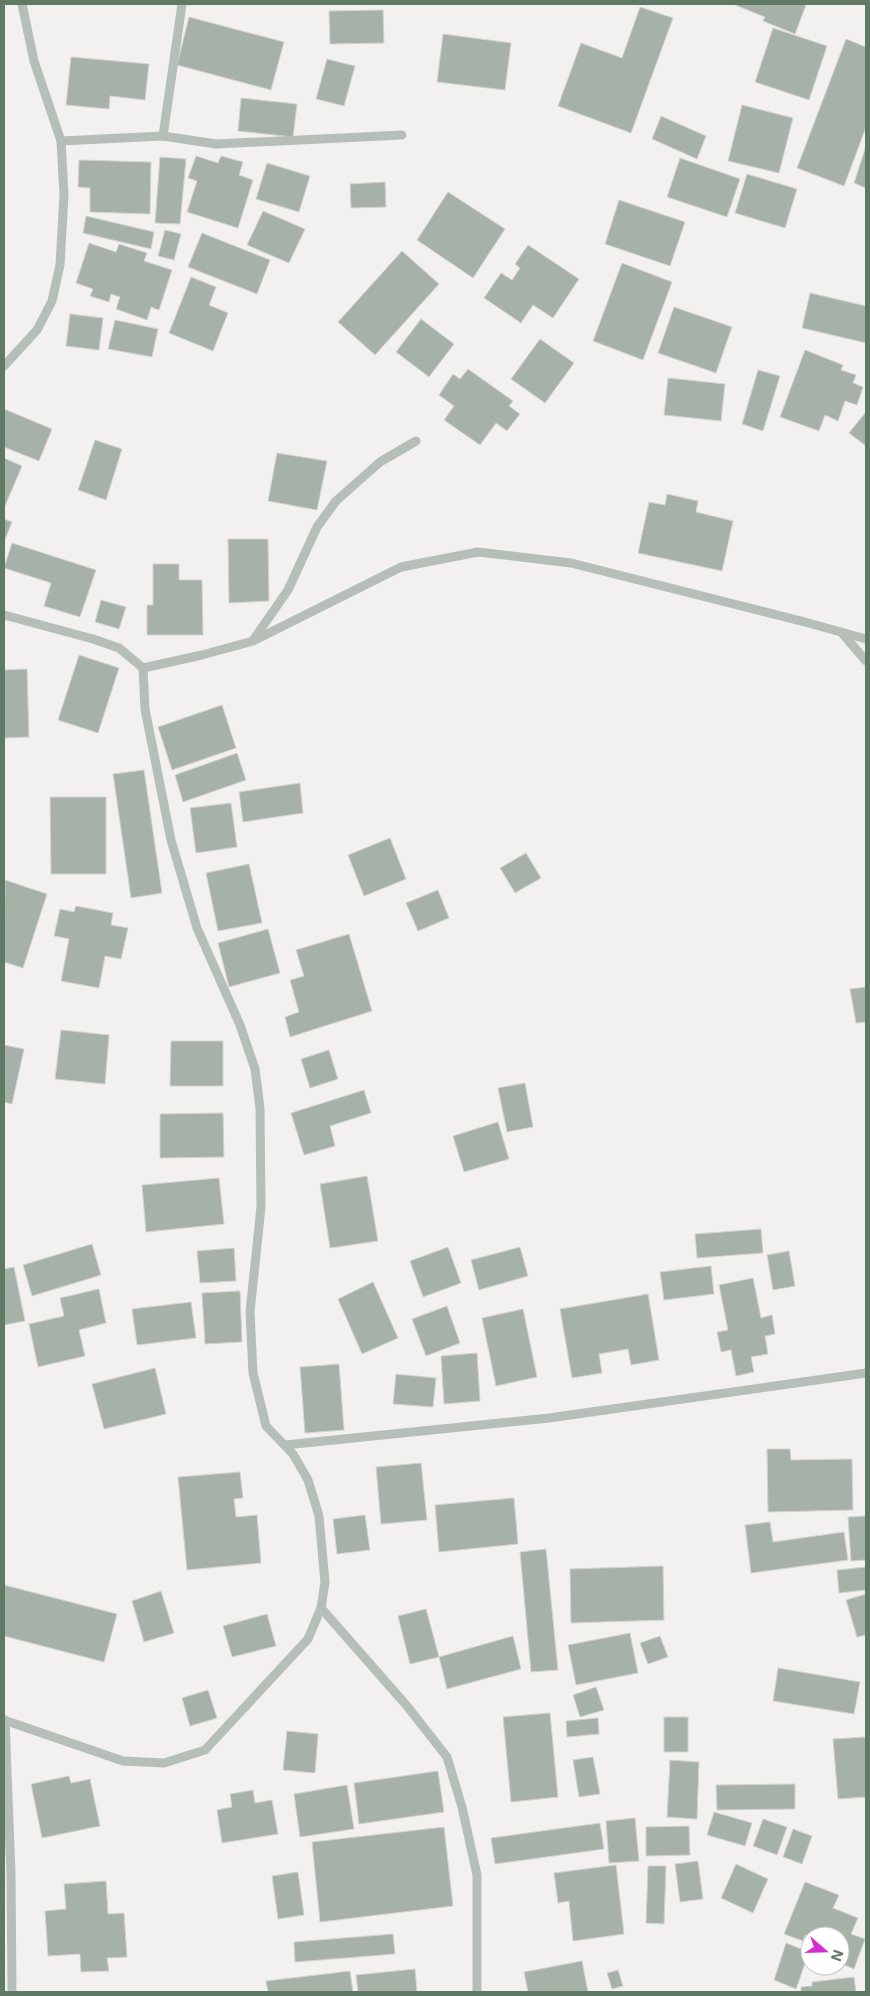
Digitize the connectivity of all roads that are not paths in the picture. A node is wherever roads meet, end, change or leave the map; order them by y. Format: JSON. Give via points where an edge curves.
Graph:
{"nodes":[{"id":1,"x":22,"y":4,"type":"edge"},
{"id":2,"x":182,"y":4,"type":"edge"},
{"id":3,"x":402,"y":135,"type":"dead end"},
{"id":4,"x":163,"y":136,"type":"junction"},
{"id":5,"x":61,"y":141,"type":"junction"},
{"id":6,"x":4,"y":366,"type":"edge"},
{"id":7,"x":416,"y":441,"type":"dead end"},
{"id":8,"x":4,"y":615,"type":"edge"},
{"id":9,"x":841,"y":632,"type":"junction"},
{"id":10,"x":866,"y":639,"type":"edge"},
{"id":11,"x":253,"y":641,"type":"junction"},
{"id":12,"x":866,"y":660,"type":"edge"},
{"id":13,"x":143,"y":668,"type":"junction"},
{"id":14,"x":866,"y":1373,"type":"edge"},
{"id":15,"x":284,"y":1445,"type":"junction"},
{"id":16,"x":321,"y":1608,"type":"junction"},
{"id":17,"x":4,"y":1720,"type":"edge"},
{"id":18,"x":12,"y":1992,"type":"edge"},
{"id":19,"x":477,"y":1992,"type":"edge"}],
"edges":[{"from":1,"to":5,"type":"street","via":[[34,61]]},
{"from":2,"to":4,"type":"street"},
{"from":3,"to":4,"type":"street","via":[[216,144]]},
{"from":4,"to":5,"type":"street"},
{"from":5,"to":6,"type":"street","via":[[64,195],[60,265],[52,301],[37,330]]},
{"from":7,"to":11,"type":"street","via":[[380,462],[336,501],[317,527],[288,590]]},
{"from":8,"to":13,"type":"street","via":[[119,648]]},
{"from":9,"to":10,"type":"street"},
{"from":9,"to":11,"type":"street","via":[[571,563],[478,552],[402,567]]},
{"from":9,"to":12,"type":"street"},
{"from":11,"to":13,"type":"street"},
{"from":13,"to":15,"type":"street","via":[[145,709],[172,840],[197,928],[240,1025],[255,1069],[260,1108],[261,1207],[250,1312],[253,1373],[266,1426]]},
{"from":14,"to":15,"type":"street","via":[[549,1418]]},
{"from":15,"to":16,"type":"street","via":[[308,1480],[319,1516],[325,1582]]},
{"from":16,"to":17,"type":"street","via":[[308,1639],[205,1750],[164,1763],[123,1761]]},
{"from":16,"to":19,"type":"street","via":[[447,1757],[477,1875]]},
{"from":17,"to":18,"type":"street"}]}
